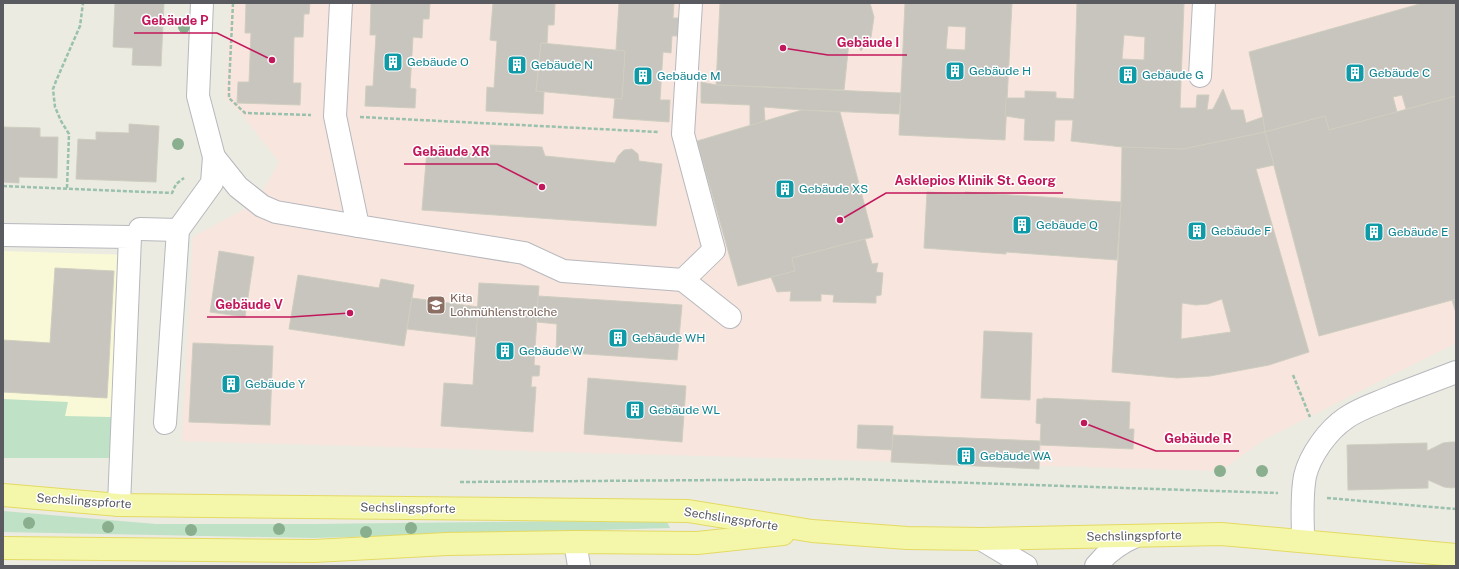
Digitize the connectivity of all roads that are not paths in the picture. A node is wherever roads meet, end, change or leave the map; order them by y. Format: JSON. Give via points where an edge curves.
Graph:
{"nodes":[{"id":1,"x":202,"y":3,"type":"edge"},
{"id":2,"x":341,"y":3,"type":"edge"},
{"id":3,"x":691,"y":3,"type":"edge"},
{"id":4,"x":1204,"y":3,"type":"edge"},
{"id":5,"x":1200,"y":76,"type":"dead end"},
{"id":6,"x":214,"y":157,"type":"junction"},
{"id":7,"x":358,"y":226,"type":"junction"},
{"id":8,"x":140,"y":229,"type":"dead end"},
{"id":9,"x":178,"y":230,"type":"junction"},
{"id":10,"x":3,"y":235,"type":"edge"},
{"id":11,"x":683,"y":280,"type":"junction"},
{"id":12,"x":730,"y":317,"type":"dead end"},
{"id":13,"x":1456,"y":372,"type":"edge"},
{"id":14,"x":165,"y":423,"type":"dead end"},
{"id":15,"x":3,"y":495,"type":"edge"},
{"id":16,"x":119,"y":505,"type":"junction"},
{"id":17,"x":812,"y":531,"type":"junction"},
{"id":18,"x":1136,"y":536,"type":"junction"},
{"id":19,"x":981,"y":539,"type":"junction"},
{"id":20,"x":1303,"y":540,"type":"junction"},
{"id":21,"x":575,"y":542,"type":"junction"},
{"id":22,"x":3,"y":548,"type":"edge"},
{"id":23,"x":1456,"y":555,"type":"edge"},
{"id":24,"x":579,"y":566,"type":"edge"},
{"id":25,"x":1026,"y":566,"type":"edge"},
{"id":26,"x":1096,"y":566,"type":"edge"}],
"edges":[{"from":1,"to":6,"type":"street","via":[[198,96]]},
{"from":2,"to":7,"type":"street","via":[[335,116]]},
{"from":3,"to":11,"type":"street","via":[[683,134],[714,250]]},
{"from":4,"to":5,"type":"street"},
{"from":6,"to":7,"type":"street","via":[[238,187],[262,206],[276,212]]},
{"from":6,"to":9,"type":"street","via":[[212,183]]},
{"from":7,"to":11,"type":"street","via":[[524,253],[563,271]]},
{"from":8,"to":9,"type":"street"},
{"from":9,"to":14,"type":"street"},
{"from":10,"to":16,"type":"street","via":[[130,237]]},
{"from":11,"to":12,"type":"street"},
{"from":13,"to":20,"type":"street","via":[[1368,406],[1347,417],[1323,441],[1307,470],[1303,496]]},
{"from":15,"to":16,"type":"main road","name":"Sechslingspforte"},
{"from":16,"to":17,"type":"main road","name":"Sechslingspforte","via":[[688,511]]},
{"from":17,"to":19,"type":"main road","name":"Sechslingspforte","via":[[907,538]]},
{"from":17,"to":21,"type":"main road","name":"Sechslingspforte","via":[[697,543]]},
{"from":18,"to":19,"type":"main road","name":"Sechslingspforte"},
{"from":18,"to":20,"type":"main road","name":"Sechslingspforte","via":[[1222,534]]},
{"from":18,"to":26,"type":"street","via":[[1110,551]]},
{"from":19,"to":25,"type":"street"},
{"from":20,"to":23,"type":"main road","name":"Sechslingspforte"},
{"from":21,"to":22,"type":"main road","name":"Sechslingspforte","via":[[446,544],[314,551]]},
{"from":21,"to":24,"type":"street"}]}
